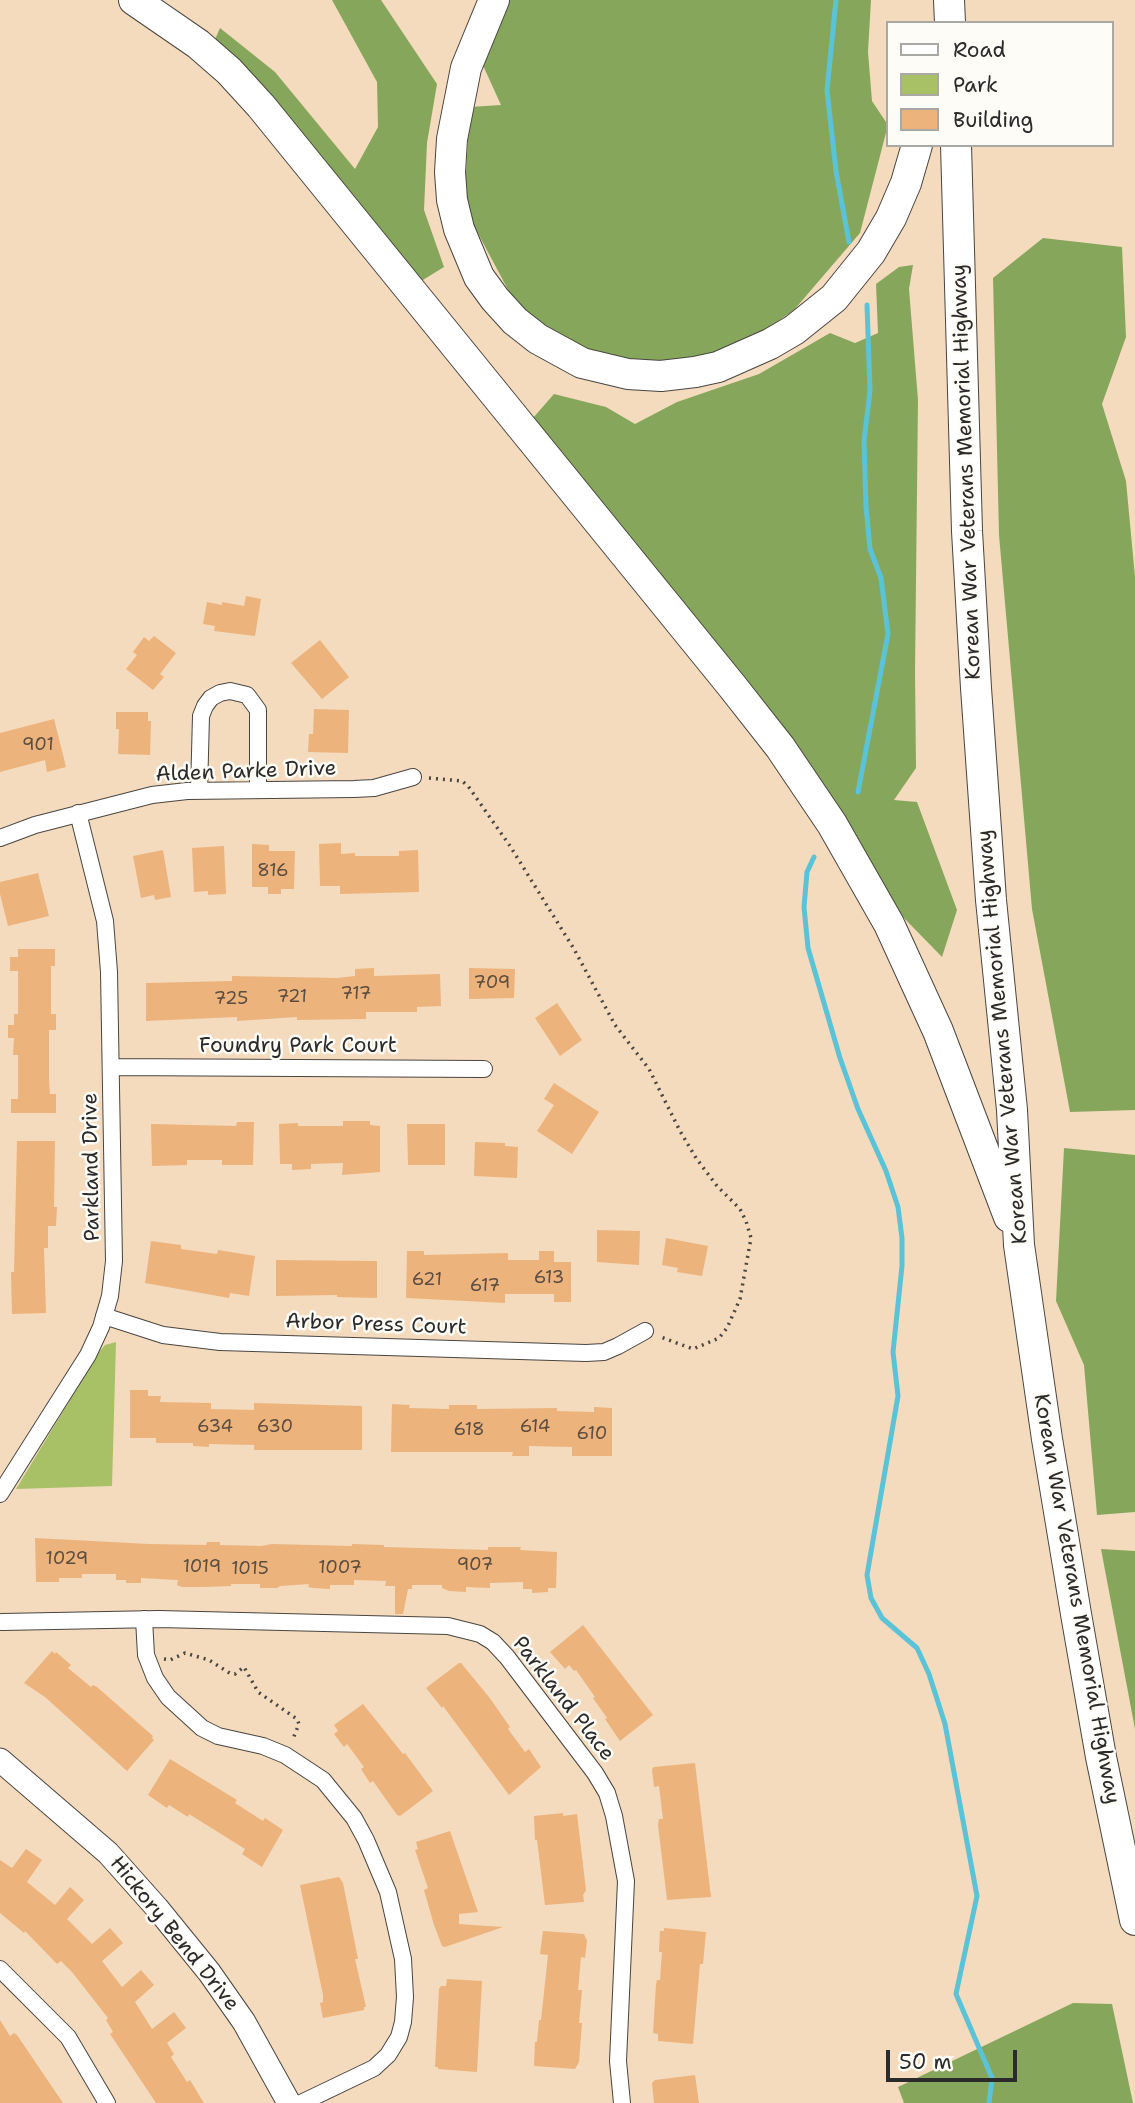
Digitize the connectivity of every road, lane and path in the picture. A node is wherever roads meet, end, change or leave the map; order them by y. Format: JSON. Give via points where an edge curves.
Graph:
{"nodes":[{"id":1,"x":134,"y":0,"type":"edge"},
{"id":2,"x":494,"y":0,"type":"edge"},
{"id":3,"x":938,"y":0,"type":"edge"},
{"id":4,"x":949,"y":0,"type":"edge"},
{"id":5,"x":937,"y":21,"type":"edge"},
{"id":6,"x":950,"y":21,"type":"edge"},
{"id":7,"x":916,"y":147,"type":"edge"},
{"id":8,"x":956,"y":147,"type":"edge"},
{"id":9,"x":413,"y":777,"type":"joint"},
{"id":10,"x":258,"y":790,"type":"junction"},
{"id":11,"x":199,"y":791,"type":"junction"},
{"id":12,"x":78,"y":813,"type":"junction"},
{"id":13,"x":0,"y":838,"type":"edge"},
{"id":14,"x":111,"y":1068,"type":"junction"},
{"id":15,"x":484,"y":1069,"type":"dead end"},
{"id":16,"x":1019,"y":1245,"type":"junction"},
{"id":17,"x":104,"y":1316,"type":"junction"},
{"id":18,"x":645,"y":1331,"type":"joint"},
{"id":19,"x":0,"y":1493,"type":"edge"},
{"id":20,"x":144,"y":1619,"type":"junction"},
{"id":21,"x":2,"y":1622,"type":"dead end"},
{"id":22,"x":159,"y":1659,"type":"dead end"},
{"id":23,"x":291,"y":1744,"type":"dead end"},
{"id":24,"x":0,"y":1759,"type":"edge"},
{"id":25,"x":1135,"y":1920,"type":"edge"},
{"id":26,"x":0,"y":1969,"type":"edge"},
{"id":27,"x":107,"y":2103,"type":"edge"},
{"id":28,"x":289,"y":2103,"type":"edge"},
{"id":29,"x":301,"y":2103,"type":"edge"},
{"id":30,"x":622,"y":2103,"type":"edge"}],
"edges":[{"from":1,"to":16,"type":"highway","via":[[198,44],[261,106],[780,747],[832,824],[889,924],[938,1031]]},
{"from":2,"to":7,"type":"highway","via":[[466,68],[452,139],[452,200],[459,229],[479,277],[509,314],[538,339],[582,363],[628,374],[695,372],[718,367],[794,330],[834,298],[871,252],[891,218]]},
{"from":3,"to":5,"type":"highway"},
{"from":4,"to":6,"type":"highway"},
{"from":8,"to":16,"type":"highway","name":"Korean War Veterans Memorial Highway","via":[[973,649]]},
{"from":9,"to":10,"type":"street","name":"Alden Parke Drive","via":[[374,788]]},
{"from":9,"to":18,"type":"path","via":[[450,779],[468,786],[574,949],[615,1025],[649,1069],[696,1158],[746,1221],[751,1238],[740,1299],[719,1338],[693,1349]]},
{"from":10,"to":11,"type":"street","name":"Alden Parke Drive"},
{"from":10,"to":11,"type":"street","via":[[258,710],[247,695],[230,691],[211,698],[201,716]]},
{"from":11,"to":12,"type":"street","name":"Alden Parke Drive","via":[[152,795]]},
{"from":12,"to":13,"type":"street","name":"Alden Parke Drive"},
{"from":12,"to":14,"type":"street","name":"Parkland Drive","via":[[105,922]]},
{"from":14,"to":15,"type":"street","name":"Foundry Park Court"},
{"from":14,"to":17,"type":"street","name":"Parkland Drive","via":[[114,1261]]},
{"from":16,"to":25,"type":"highway","name":"Korean War Veterans Memorial Highway","via":[[1076,1614]]},
{"from":17,"to":18,"type":"street","name":"Arbor Press Court","via":[[163,1335],[220,1342],[573,1352],[604,1352]]},
{"from":17,"to":19,"type":"street","name":"Parkland Drive","via":[[88,1355]]},
{"from":20,"to":21,"type":"street","name":"Parkland Place"},
{"from":20,"to":29,"type":"street","via":[[146,1655],[168,1697],[202,1728],[285,1755],[323,1780],[354,1818],[388,1892],[403,1959],[405,1997],[399,2038],[374,2068]]},
{"from":20,"to":30,"type":"street","name":"Parkland Place","via":[[447,1626],[480,1634],[507,1657],[595,1773],[614,1816],[626,1881],[618,2061]]},
{"from":22,"to":23,"type":"path","via":[[185,1653],[209,1660],[231,1674],[244,1667],[258,1692],[297,1719]]},
{"from":24,"to":28,"type":"street","name":"Hickory Bend Drive","via":[[108,1853],[157,1908],[244,2022]]},
{"from":26,"to":27,"type":"street","via":[[68,2037]]}]}
